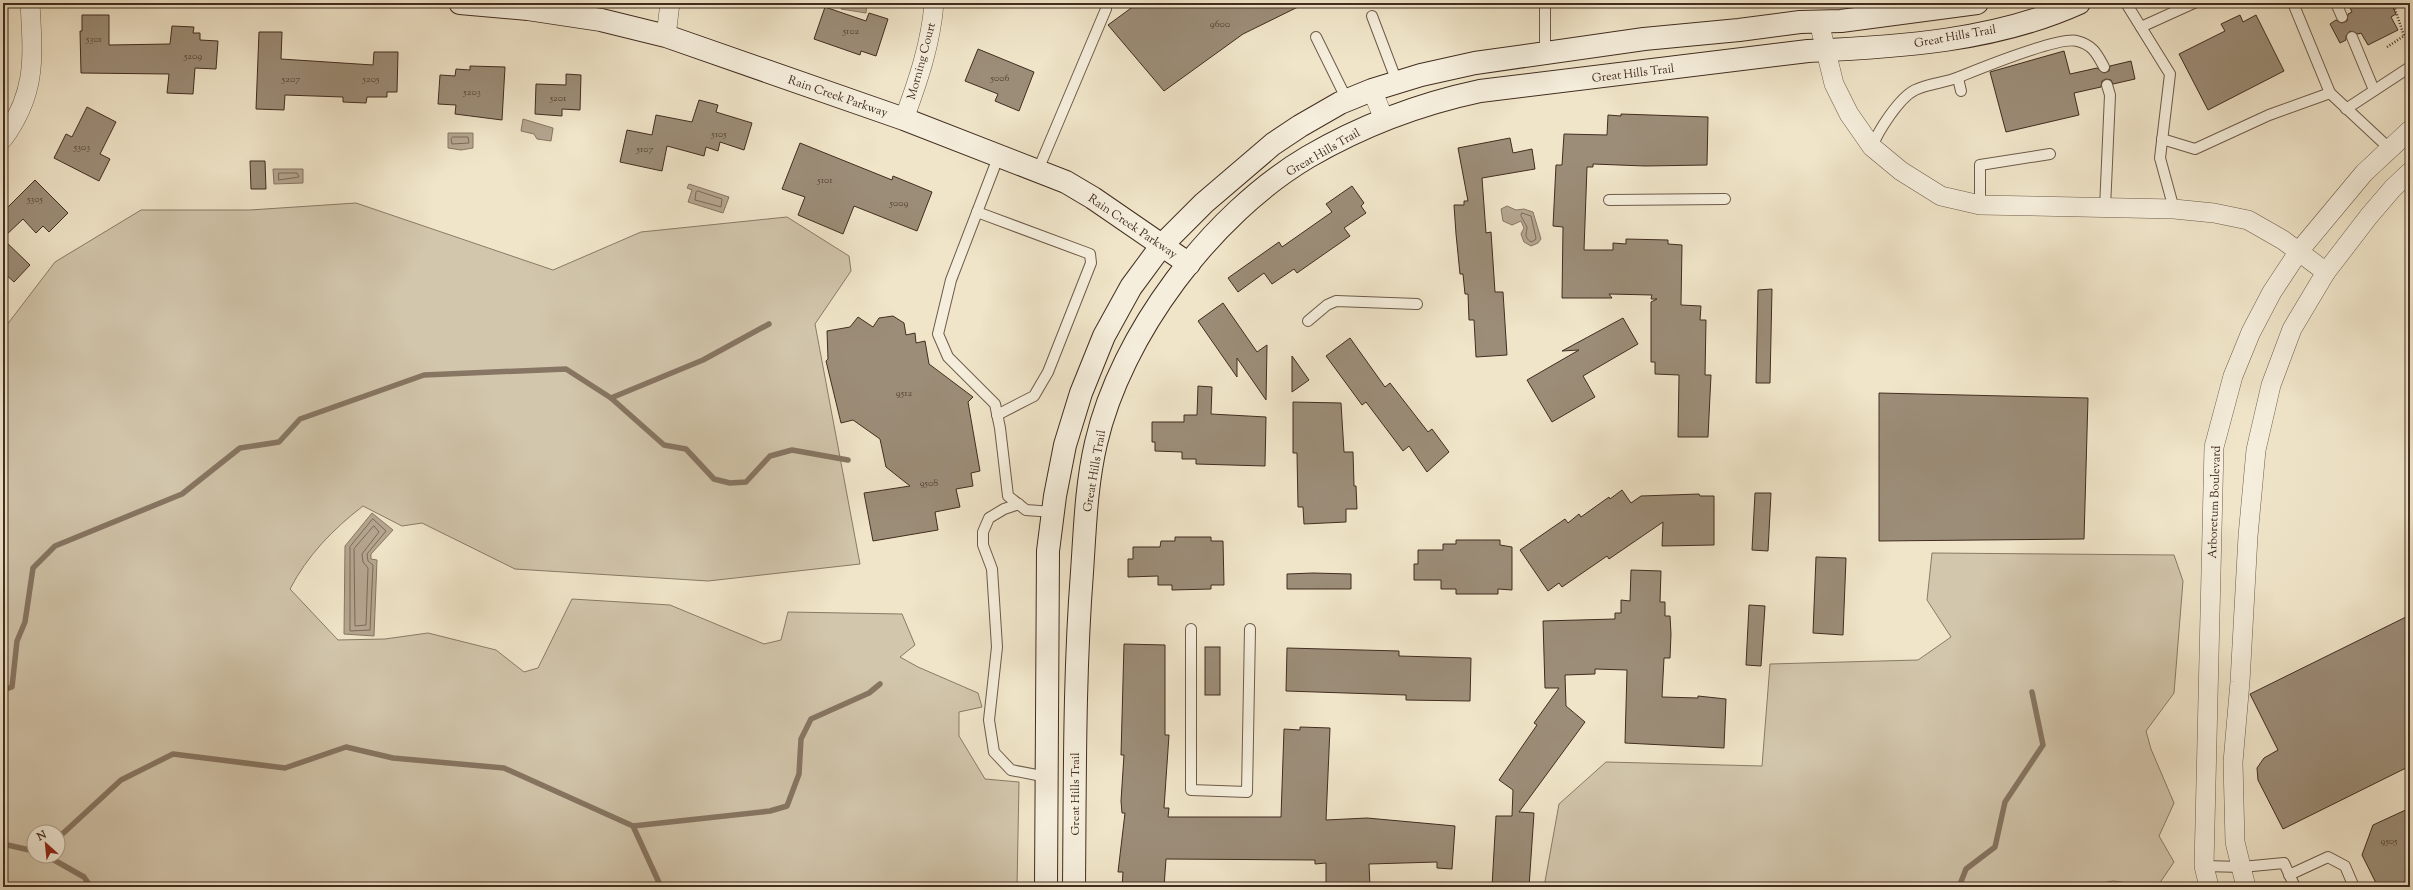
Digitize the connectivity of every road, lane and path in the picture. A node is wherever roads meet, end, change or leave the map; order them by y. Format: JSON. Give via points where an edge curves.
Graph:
{"nodes":[{"id":1,"x":30,"y":3,"type":"edge"},
{"id":2,"x":460,"y":3,"type":"edge"},
{"id":3,"x":670,"y":3,"type":"edge"},
{"id":4,"x":934,"y":3,"type":"edge"},
{"id":5,"x":1106,"y":3,"type":"edge"},
{"id":6,"x":1545,"y":3,"type":"edge"},
{"id":7,"x":1977,"y":3,"type":"edge"},
{"id":8,"x":2079,"y":3,"type":"edge"},
{"id":9,"x":2126,"y":3,"type":"edge"},
{"id":10,"x":2194,"y":3,"type":"edge"},
{"id":11,"x":2293,"y":3,"type":"edge"},
{"id":12,"x":2336,"y":3,"type":"edge"},
{"id":13,"x":2393,"y":3,"type":"edge"},
{"id":14,"x":1372,"y":16,"type":"dead end"},
{"id":15,"x":2342,"y":17,"type":"dead end"},
{"id":16,"x":1819,"y":22,"type":"junction"},
{"id":17,"x":2141,"y":27,"type":"junction"},
{"id":18,"x":2410,"y":32,"type":"edge"},
{"id":19,"x":666,"y":36,"type":"junction"},
{"id":20,"x":2404,"y":36,"type":"junction"},
{"id":21,"x":1316,"y":37,"type":"dead end"},
{"id":22,"x":2352,"y":37,"type":"dead end"},
{"id":23,"x":2387,"y":47,"type":"dead end"},
{"id":24,"x":1826,"y":50,"type":"junction"},
{"id":25,"x":1545,"y":53,"type":"junction"},
{"id":26,"x":2104,"y":67,"type":"dead end"},
{"id":27,"x":2410,"y":67,"type":"edge"},
{"id":28,"x":1958,"y":78,"type":"junction"},
{"id":29,"x":1397,"y":82,"type":"junction"},
{"id":30,"x":2107,"y":85,"type":"dead end"},
{"id":31,"x":1372,"y":90,"type":"junction"},
{"id":32,"x":2374,"y":90,"type":"junction"},
{"id":33,"x":1961,"y":92,"type":"dead end"},
{"id":34,"x":2330,"y":93,"type":"junction"},
{"id":35,"x":1347,"y":100,"type":"junction"},
{"id":36,"x":2346,"y":109,"type":"junction"},
{"id":37,"x":904,"y":118,"type":"junction"},
{"id":38,"x":1384,"y":119,"type":"junction"},
{"id":39,"x":2410,"y":130,"type":"edge"},
{"id":40,"x":3,"y":139,"type":"edge"},
{"id":41,"x":2162,"y":139,"type":"junction"},
{"id":42,"x":1872,"y":148,"type":"junction"},
{"id":43,"x":2390,"y":149,"type":"junction"},
{"id":44,"x":2050,"y":154,"type":"dead end"},
{"id":45,"x":999,"y":155,"type":"junction"},
{"id":46,"x":1038,"y":170,"type":"junction"},
{"id":47,"x":2410,"y":172,"type":"edge"},
{"id":48,"x":1725,"y":199,"type":"dead end"},
{"id":49,"x":1609,"y":200,"type":"dead end"},
{"id":50,"x":1980,"y":205,"type":"junction"},
{"id":51,"x":2105,"y":208,"type":"junction"},
{"id":52,"x":2174,"y":209,"type":"junction"},
{"id":53,"x":977,"y":212,"type":"junction"},
{"id":54,"x":1162,"y":245,"type":"junction"},
{"id":55,"x":2299,"y":251,"type":"junction"},
{"id":56,"x":1189,"y":264,"type":"junction"},
{"id":57,"x":2326,"y":272,"type":"junction"},
{"id":58,"x":1417,"y":304,"type":"dead end"},
{"id":59,"x":1308,"y":321,"type":"dead end"},
{"id":60,"x":997,"y":415,"type":"junction"},
{"id":61,"x":1019,"y":504,"type":"junction"},
{"id":62,"x":1053,"y":512,"type":"junction"},
{"id":63,"x":1191,"y":629,"type":"dead end"},
{"id":64,"x":1250,"y":629,"type":"dead end"},
{"id":65,"x":1047,"y":777,"type":"junction"},
{"id":66,"x":2204,"y":866,"type":"junction"},
{"id":67,"x":2242,"y":868,"type":"junction"},
{"id":68,"x":2289,"y":875,"type":"junction"},
{"id":69,"x":1046,"y":887,"type":"edge"},
{"id":70,"x":1074,"y":887,"type":"edge"},
{"id":71,"x":2209,"y":887,"type":"edge"},
{"id":72,"x":2246,"y":887,"type":"edge"},
{"id":73,"x":2295,"y":887,"type":"edge"},
{"id":74,"x":2354,"y":887,"type":"edge"}],
"edges":[{"from":1,"to":40,"type":"street","via":[[33,60],[28,93],[15,122]]},
{"from":2,"to":19,"type":"street","name":"Rain Creek Parkway","via":[[528,9],[601,20]]},
{"from":3,"to":19,"type":"street"},
{"from":4,"to":37,"type":"street","name":"Morning Court","via":[[933,20],[918,80]]},
{"from":5,"to":46,"type":"lane","via":[[1106,10]]},
{"from":6,"to":25,"type":"lane"},
{"from":7,"to":16,"type":"street","via":[[1912,13]]},
{"from":8,"to":24,"type":"street","name":"Great Hills Trail","via":[[2031,20],[1959,38],[1849,50]]},
{"from":9,"to":17,"type":"lane"},
{"from":10,"to":17,"type":"lane"},
{"from":11,"to":34,"type":"lane"},
{"from":12,"to":15,"type":"lane"},
{"from":13,"to":20,"type":"path"},
{"from":14,"to":29,"type":"lane"},
{"from":16,"to":24,"type":"street"},
{"from":16,"to":25,"type":"street","via":[[1800,22]]},
{"from":17,"to":41,"type":"lane","via":[[2170,74]]},
{"from":18,"to":20,"type":"path"},
{"from":19,"to":37,"type":"street","name":"Rain Creek Parkway"},
{"from":20,"to":23,"type":"path"},
{"from":21,"to":35,"type":"lane"},
{"from":22,"to":32,"type":"lane"},
{"from":24,"to":38,"type":"street","name":"Great Hills Trail","via":[[1480,91],[1438,100]]},
{"from":24,"to":42,"type":"street","via":[[1834,84],[1848,114]]},
{"from":25,"to":29,"type":"street","via":[[1475,63]]},
{"from":26,"to":28,"type":"lane","via":[[2093,47],[2076,40],[2057,43],[1973,70]]},
{"from":27,"to":32,"type":"lane"},
{"from":28,"to":33,"type":"lane"},
{"from":28,"to":42,"type":"lane","via":[[1914,90],[1876,136]]},
{"from":29,"to":31,"type":"street"},
{"from":30,"to":51,"type":"lane","via":[[2110,95]]},
{"from":31,"to":35,"type":"street"},
{"from":31,"to":38,"type":"street"},
{"from":32,"to":36,"type":"lane"},
{"from":34,"to":36,"type":"lane"},
{"from":34,"to":41,"type":"lane","via":[[2268,115],[2195,150]]},
{"from":35,"to":54,"type":"street","via":[[1273,144],[1215,192]]},
{"from":36,"to":43,"type":"lane"},
{"from":37,"to":45,"type":"street","name":"Rain Creek Parkway"},
{"from":38,"to":56,"type":"street","name":"Great Hills Trail","via":[[1307,158],[1273,181],[1245,204]]},
{"from":39,"to":43,"type":"street","name":"Arboretum Boulevard"},
{"from":41,"to":52,"type":"lane","via":[[2160,158]]},
{"from":42,"to":50,"type":"street","via":[[1901,171],[1941,196]]},
{"from":43,"to":55,"type":"street","name":"Arboretum Boulevard","via":[[2333,208]]},
{"from":44,"to":50,"type":"lane","via":[[1980,165]]},
{"from":45,"to":46,"type":"street","name":"Rain Creek Parkway"},
{"from":45,"to":53,"type":"lane"},
{"from":46,"to":54,"type":"street","name":"Rain Creek Parkway","via":[[1066,182],[1093,198]]},
{"from":47,"to":57,"type":"street","via":[[2369,216]]},
{"from":48,"to":49,"type":"lane"},
{"from":50,"to":51,"type":"street"},
{"from":51,"to":52,"type":"street"},
{"from":52,"to":55,"type":"street","via":[[2248,220]]},
{"from":53,"to":60,"type":"lane","via":[[951,280],[938,334],[948,357],[995,404]]},
{"from":53,"to":60,"type":"lane","via":[[1090,254],[1091,262],[1048,372],[1034,396]]},
{"from":54,"to":56,"type":"street","name":"Rain Creek Parkway"},
{"from":54,"to":62,"type":"street","via":[[1131,287],[1104,336],[1080,393],[1064,445]]},
{"from":55,"to":57,"type":"street"},
{"from":55,"to":66,"type":"street","name":"Arboretum Boulevard","via":[[2272,292],[2251,332],[2233,376],[2214,447]]},
{"from":56,"to":70,"type":"street","name":"Great Hills Trail","via":[[1161,300],[1136,340],[1113,391],[1096,443],[1087,497],[1075,662]]},
{"from":57,"to":67,"type":"street","via":[[2292,329],[2271,385],[2256,450],[2233,762],[2235,842]]},
{"from":58,"to":59,"type":"lane","via":[[1336,302],[1327,305]]},
{"from":60,"to":61,"type":"lane","via":[[1008,496]]},
{"from":61,"to":62,"type":"lane","via":[[1026,510]]},
{"from":61,"to":65,"type":"lane","via":[[989,518],[983,532],[983,545],[992,569],[997,647],[989,720],[994,752],[1010,770]]},
{"from":62,"to":65,"type":"street","via":[[1048,551]]},
{"from":63,"to":64,"type":"lane","via":[[1191,790],[1247,792]]},
{"from":65,"to":69,"type":"street"},
{"from":66,"to":67,"type":"lane"},
{"from":66,"to":71,"type":"street","name":"Arboretum Boulevard"},
{"from":67,"to":68,"type":"lane","via":[[2284,863]]},
{"from":67,"to":72,"type":"street"},
{"from":68,"to":73,"type":"lane"},
{"from":68,"to":74,"type":"lane","via":[[2328,857],[2345,866]]}]}
